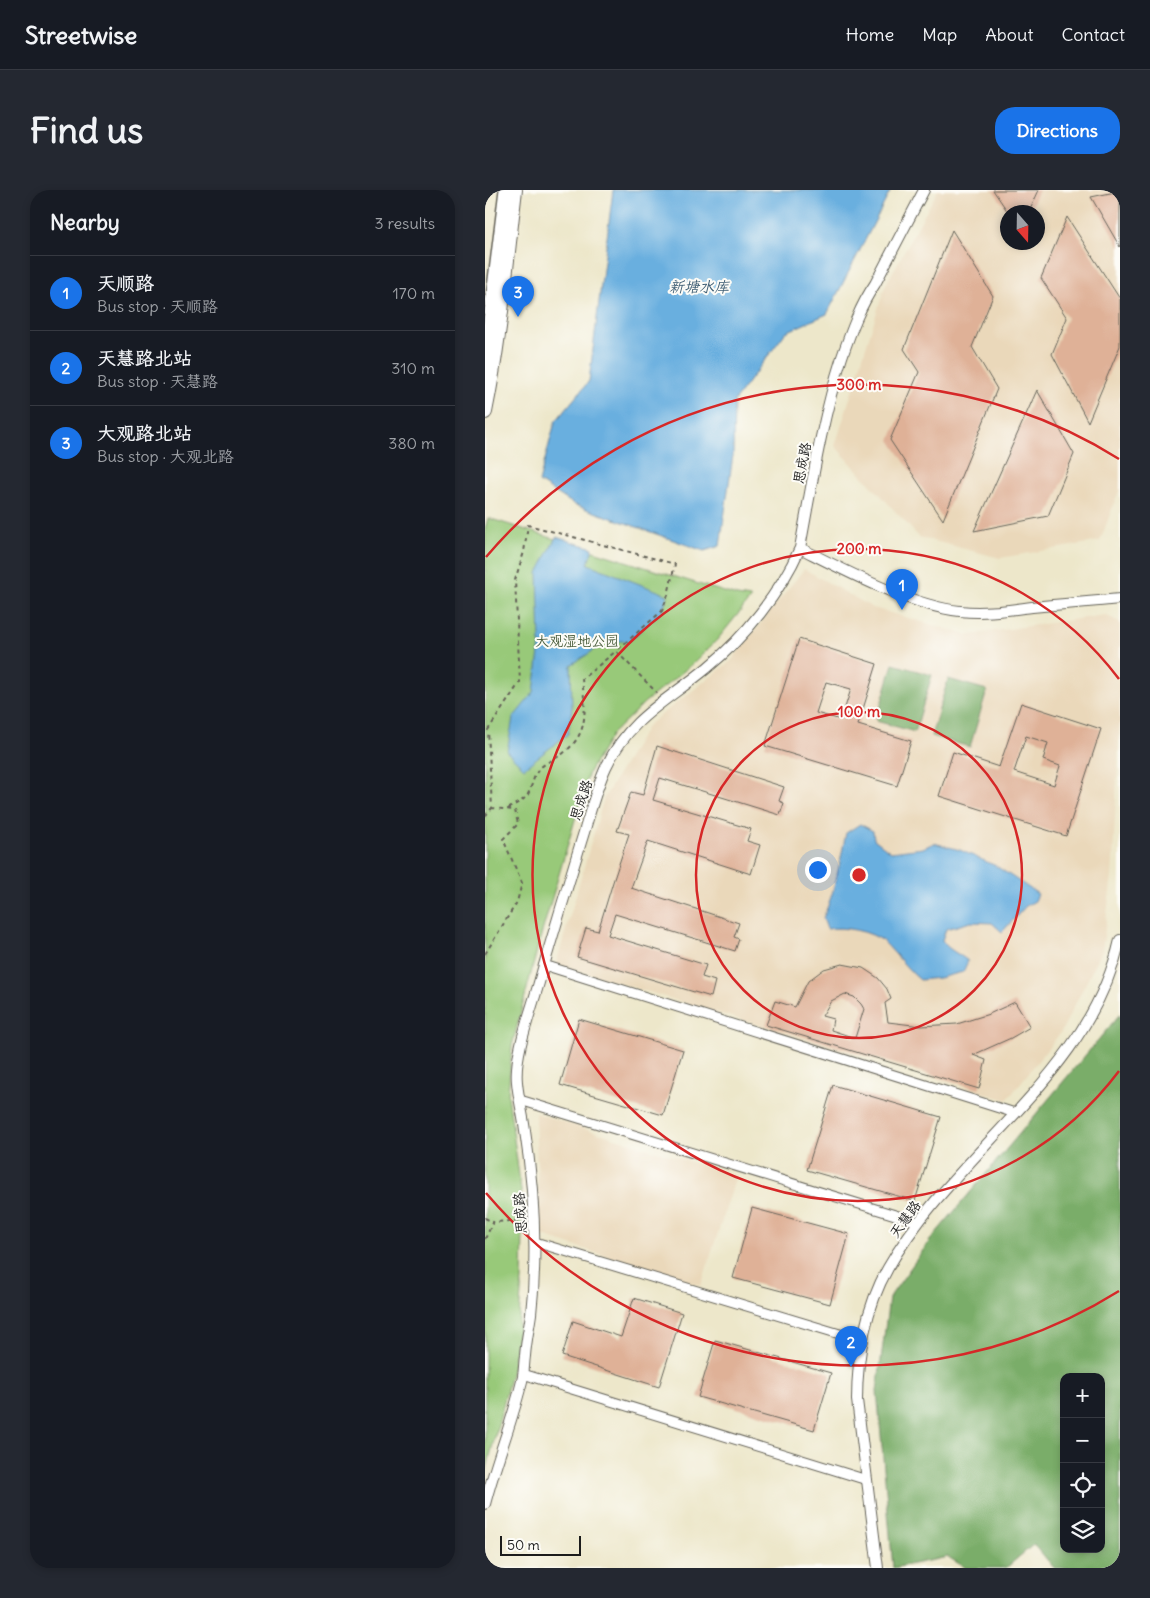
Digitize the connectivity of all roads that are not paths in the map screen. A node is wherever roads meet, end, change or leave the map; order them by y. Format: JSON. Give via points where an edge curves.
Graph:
{"nodes":[{"id":1,"x":507,"y":190,"type":"edge"},
{"id":2,"x":515,"y":190,"type":"edge"},
{"id":3,"x":924,"y":190,"type":"edge"},
{"id":4,"x":485,"y":370,"type":"edge"},
{"id":5,"x":485,"y":412,"type":"edge"},
{"id":6,"x":800,"y":548,"type":"junction"},
{"id":7,"x":1120,"y":599,"type":"edge"},
{"id":8,"x":1120,"y":940,"type":"edge"},
{"id":9,"x":544,"y":965,"type":"junction"},
{"id":10,"x":520,"y":1100,"type":"junction"},
{"id":11,"x":1015,"y":1113,"type":"junction"},
{"id":12,"x":918,"y":1222,"type":"junction"},
{"id":13,"x":535,"y":1242,"type":"junction"},
{"id":14,"x":863,"y":1341,"type":"junction"},
{"id":15,"x":523,"y":1374,"type":"junction"},
{"id":16,"x":867,"y":1480,"type":"junction"},
{"id":17,"x":485,"y":1504,"type":"edge"},
{"id":18,"x":878,"y":1568,"type":"edge"}],
"edges":[{"from":1,"to":4,"type":"highway"},
{"from":2,"to":5,"type":"main road","via":[[499,334]]},
{"from":3,"to":6,"type":"street","name":"思成路","via":[[866,297],[850,334],[825,417]]},
{"from":6,"to":7,"type":"street","via":[[899,594],[959,611],[981,612]]},
{"from":6,"to":9,"type":"street","name":"思成路","via":[[778,589],[729,648],[707,669],[646,714],[626,734],[607,767],[594,800]]},
{"from":8,"to":11,"type":"street","name":"天慧路","via":[[1111,972],[1081,1031],[1061,1061]]},
{"from":9,"to":10,"type":"street","name":"思成路","via":[[518,1064],[516,1081]]},
{"from":9,"to":11,"type":"street"},
{"from":10,"to":12,"type":"street"},
{"from":10,"to":13,"type":"street","name":"思成路"},
{"from":11,"to":12,"type":"street","name":"天慧路"},
{"from":12,"to":14,"type":"street","name":"天慧路","via":[[887,1270],[876,1294]]},
{"from":13,"to":14,"type":"street"},
{"from":13,"to":15,"type":"street","name":"思成路","via":[[531,1315]]},
{"from":14,"to":16,"type":"street","name":"天慧路","via":[[857,1400]]},
{"from":15,"to":16,"type":"street"},
{"from":15,"to":17,"type":"street","name":"思成路"},
{"from":16,"to":18,"type":"street","name":"天慧路"}]}
